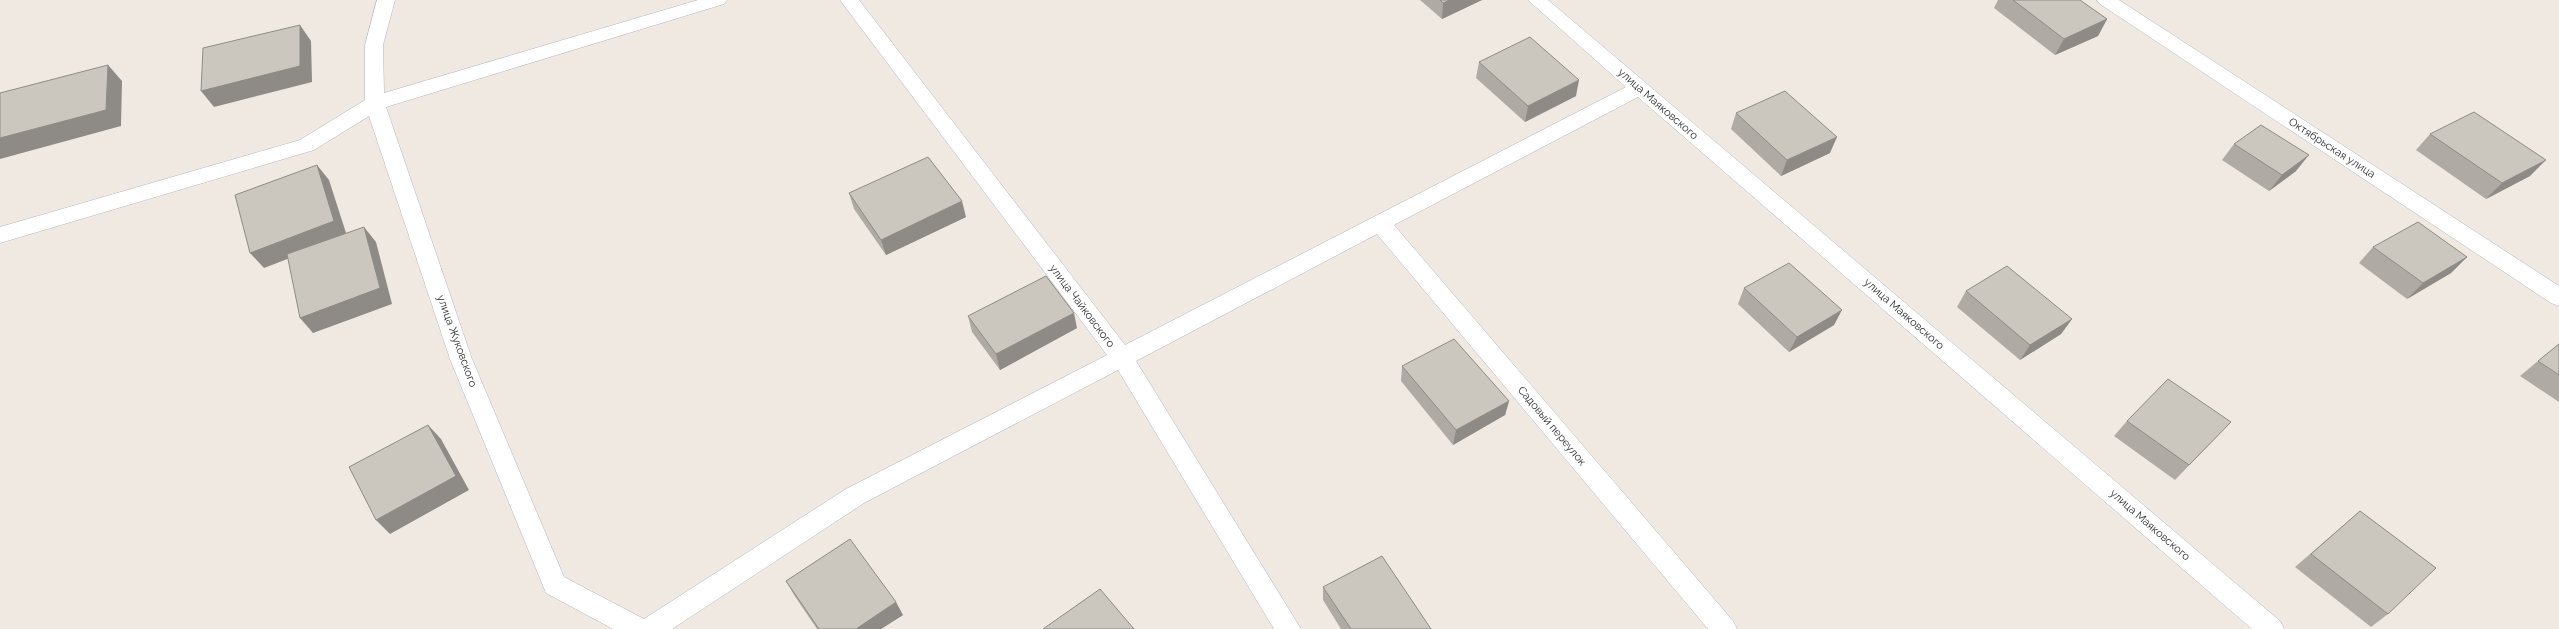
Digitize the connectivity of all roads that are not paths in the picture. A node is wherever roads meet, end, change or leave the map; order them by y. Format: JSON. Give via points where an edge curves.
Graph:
{"nodes":[{"id":1,"x":386,"y":0,"type":"edge"},
{"id":2,"x":718,"y":0,"type":"edge"},
{"id":3,"x":849,"y":0,"type":"edge"},
{"id":4,"x":1537,"y":0,"type":"edge"},
{"id":5,"x":2106,"y":0,"type":"edge"},
{"id":6,"x":1640,"y":88,"type":"junction"},
{"id":7,"x":375,"y":103,"type":"junction"},
{"id":8,"x":1380,"y":224,"type":"junction"},
{"id":9,"x":0,"y":235,"type":"edge"},
{"id":10,"x":2559,"y":297,"type":"edge"},
{"id":11,"x":1122,"y":358,"type":"junction"},
{"id":12,"x":638,"y":629,"type":"edge"},
{"id":13,"x":650,"y":629,"type":"edge"},
{"id":14,"x":1288,"y":629,"type":"edge"},
{"id":15,"x":1724,"y":629,"type":"edge"},
{"id":16,"x":2271,"y":629,"type":"edge"}],
"edges":[{"from":1,"to":7,"type":"street","name":"улица Жуковского","via":[[374,44]]},
{"from":2,"to":7,"type":"street"},
{"from":3,"to":11,"type":"street","name":"улица Чайковского"},
{"from":4,"to":6,"type":"street","name":"улица Маяковского"},
{"from":5,"to":10,"type":"street","name":"Октябрьская улица"},
{"from":6,"to":8,"type":"street"},
{"from":6,"to":16,"type":"street","name":"улица Маяковского"},
{"from":7,"to":9,"type":"street","via":[[307,144]]},
{"from":7,"to":12,"type":"street","name":"улица Жуковского","via":[[461,359],[555,585]]},
{"from":8,"to":11,"type":"street"},
{"from":8,"to":15,"type":"street","name":"Садовый переулок"},
{"from":11,"to":13,"type":"street","via":[[855,496]]},
{"from":11,"to":14,"type":"street","name":"улица Чайковского"}]}
